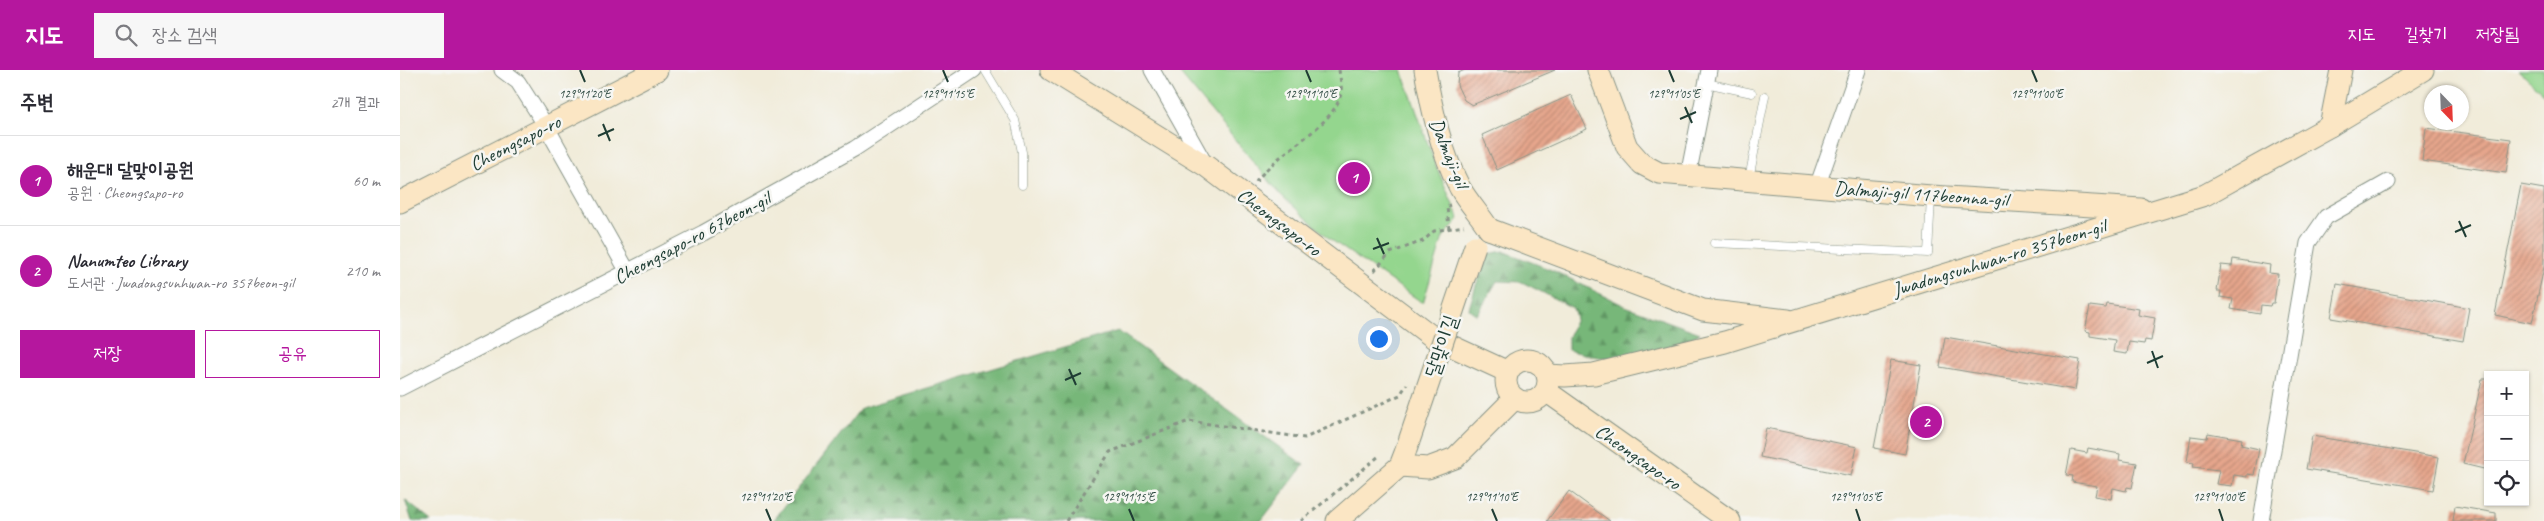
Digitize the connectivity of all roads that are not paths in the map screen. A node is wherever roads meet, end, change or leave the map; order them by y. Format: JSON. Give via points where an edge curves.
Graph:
{"nodes":[{"id":1,"x":502,"y":70,"type":"edge"},
{"id":2,"x":657,"y":70,"type":"edge"},
{"id":3,"x":974,"y":70,"type":"edge"},
{"id":4,"x":985,"y":70,"type":"edge"},
{"id":5,"x":1051,"y":70,"type":"edge"},
{"id":6,"x":1152,"y":70,"type":"edge"},
{"id":7,"x":1425,"y":70,"type":"edge"},
{"id":8,"x":1598,"y":70,"type":"edge"},
{"id":9,"x":1858,"y":70,"type":"edge"},
{"id":10,"x":2341,"y":70,"type":"edge"},
{"id":11,"x":2422,"y":70,"type":"edge"},
{"id":12,"x":1707,"y":76,"type":"edge"},
{"id":13,"x":1752,"y":93,"type":"dead end"},
{"id":14,"x":1765,"y":96,"type":"dead end"},
{"id":15,"x":546,"y":126,"type":"junction"},
{"id":16,"x":2330,"y":126,"type":"junction"},
{"id":17,"x":1206,"y":166,"type":"junction"},
{"id":18,"x":1688,"y":176,"type":"junction"},
{"id":19,"x":1748,"y":181,"type":"junction"},
{"id":20,"x":2388,"y":182,"type":"dead end"},
{"id":21,"x":1022,"y":185,"type":"dead end"},
{"id":22,"x":1817,"y":187,"type":"junction"},
{"id":23,"x":1931,"y":196,"type":"junction"},
{"id":24,"x":400,"y":202,"type":"edge"},
{"id":25,"x":2153,"y":210,"type":"junction"},
{"id":26,"x":1489,"y":229,"type":"junction"},
{"id":27,"x":1714,"y":243,"type":"dead end"},
{"id":28,"x":628,"y":272,"type":"junction"},
{"id":29,"x":1797,"y":321,"type":"junction"},
{"id":30,"x":1508,"y":372,"type":"junction"},
{"id":31,"x":1547,"y":383,"type":"junction"},
{"id":32,"x":400,"y":388,"type":"edge"},
{"id":33,"x":1514,"y":399,"type":"junction"},
{"id":34,"x":1403,"y":458,"type":"junction"},
{"id":35,"x":1337,"y":521,"type":"edge"},
{"id":36,"x":1730,"y":521,"type":"edge"},
{"id":37,"x":2260,"y":521,"type":"edge"}],
"edges":[{"from":1,"to":15,"type":"street","via":[[518,82]]},
{"from":2,"to":15,"type":"street","name":"Cheongsapo-ro"},
{"from":3,"to":28,"type":"street","name":"Cheongsapo-ro 67beon-gil","via":[[854,149]]},
{"from":4,"to":21,"type":"lane","via":[[1015,120],[1022,152]]},
{"from":5,"to":17,"type":"street","name":"Cheongsapo-ro"},
{"from":6,"to":17,"type":"street"},
{"from":7,"to":26,"type":"street","name":"Dalmaji-gil","via":[[1432,114],[1460,188]]},
{"from":8,"to":18,"type":"street","name":"Dalmaji-gil 117beonna-gil","via":[[1627,147],[1642,164],[1659,173]]},
{"from":9,"to":22,"type":"street"},
{"from":10,"to":16,"type":"street"},
{"from":11,"to":16,"type":"street","name":"Jwadongsunhwan-ro 357beon-gil"},
{"from":12,"to":13,"type":"lane"},
{"from":12,"to":18,"type":"street"},
{"from":14,"to":19,"type":"lane"},
{"from":15,"to":24,"type":"street","name":"Cheongsapo-ro"},
{"from":15,"to":28,"type":"street"},
{"from":16,"to":25,"type":"street","name":"Jwadongsunhwan-ro 357beon-gil","via":[[2205,195]]},
{"from":17,"to":30,"type":"street","name":"Cheongsapo-ro","via":[[1434,338]]},
{"from":18,"to":19,"type":"street","name":"Dalmaji-gil 117beonna-gil"},
{"from":19,"to":22,"type":"street","name":"Dalmaji-gil 117beonna-gil"},
{"from":20,"to":37,"type":"street","via":[[2326,216],[2308,243]]},
{"from":22,"to":23,"type":"street","name":"Dalmaji-gil 117beonna-gil"},
{"from":23,"to":25,"type":"street","name":"Dalmaji-gil 117beonna-gil"},
{"from":23,"to":27,"type":"lane","via":[[1928,253]]},
{"from":25,"to":29,"type":"street","name":"Jwadongsunhwan-ro 357beon-gil"},
{"from":26,"to":29,"type":"street","via":[[1703,310]]},
{"from":26,"to":34,"type":"street","name":"달맞이길","bridge":true,"via":[[1475,246]]},
{"from":28,"to":32,"type":"street","name":"Cheongsapo-ro 67beon-gil"},
{"from":29,"to":31,"type":"street","name":"Jwadongsunhwan-ro 357beon-gil","via":[[1725,342],[1594,374],[1565,376]]},
{"from":30,"to":31,"type":"street","via":[[1522,361],[1534,362],[1543,367]]},
{"from":30,"to":33,"type":"street","via":[[1507,386]]},
{"from":31,"to":33,"type":"street","via":[[1532,400]]},
{"from":31,"to":36,"type":"street","name":"Cheongsapo-ro"},
{"from":33,"to":34,"type":"street","via":[[1455,458],[1428,468]]},
{"from":34,"to":35,"type":"street"}]}
